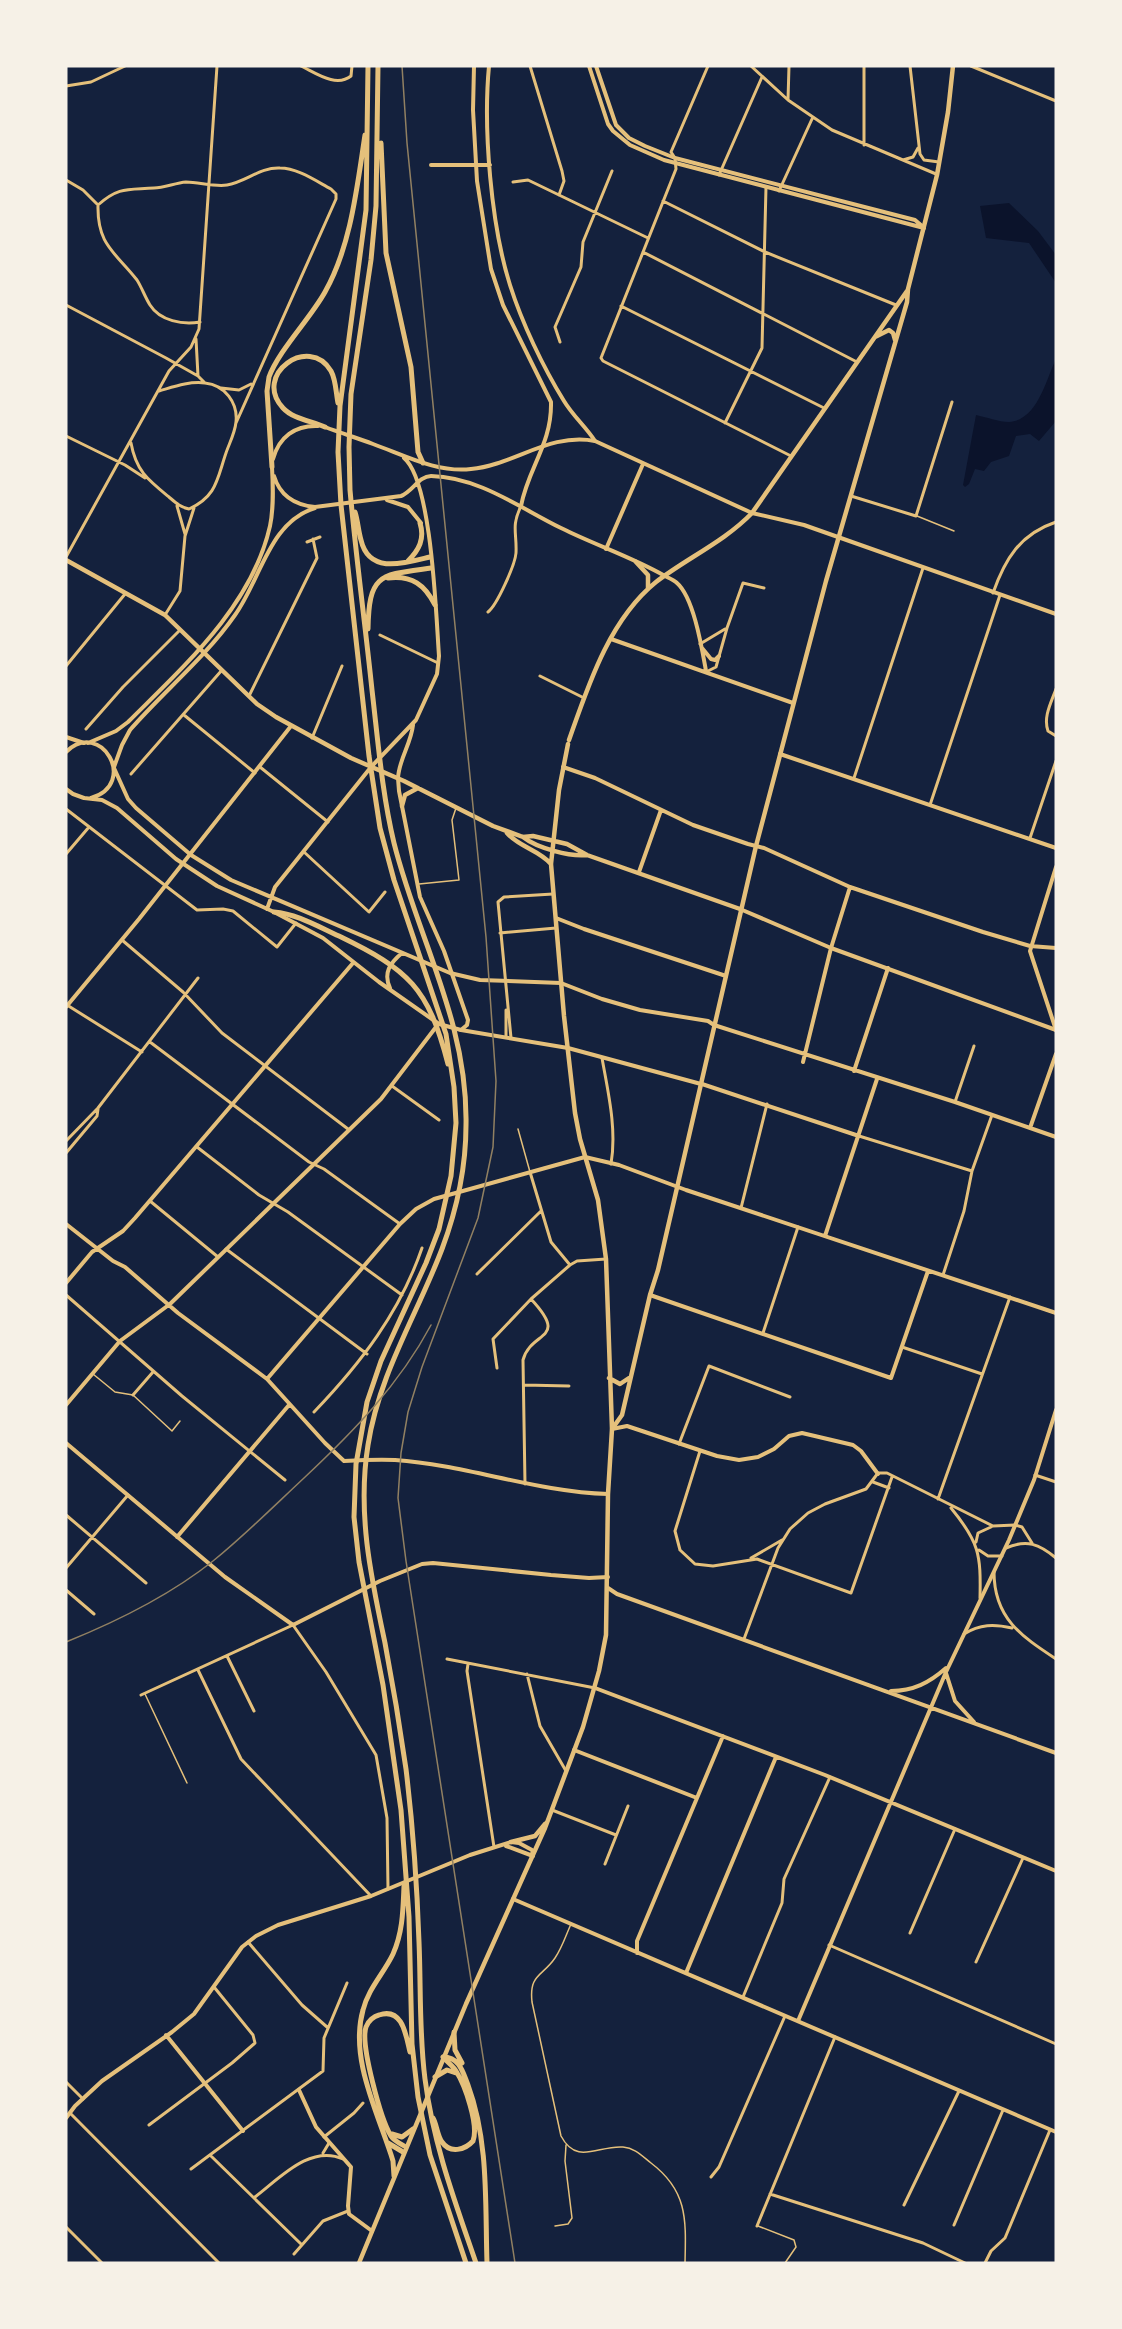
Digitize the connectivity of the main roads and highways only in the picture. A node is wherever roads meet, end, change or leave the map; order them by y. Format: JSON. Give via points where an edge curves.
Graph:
{"nodes":[{"id":1,"x":368,"y":66,"type":"edge"},
{"id":2,"x":378,"y":66,"type":"edge"},
{"id":3,"x":953,"y":66,"type":"edge"},
{"id":4,"x":368,"y":119,"type":"junction"},
{"id":5,"x":378,"y":124,"type":"junction"},
{"id":6,"x":908,"y":289,"type":"junction"},
{"id":7,"x":873,"y":338,"type":"junction"},
{"id":8,"x":895,"y":345,"type":"junction"},
{"id":9,"x":339,"y":414,"type":"junction"},
{"id":10,"x":325,"y":427,"type":"road end"},
{"id":11,"x":423,"y":463,"type":"road end"},
{"id":12,"x":272,"y":468,"type":"road end"},
{"id":13,"x":355,"y":519,"type":"junction"},
{"id":14,"x":420,"y":523,"type":"road end"},
{"id":15,"x":430,"y":558,"type":"road end"},
{"id":16,"x":66,"y":559,"type":"edge"},
{"id":17,"x":636,"y":562,"type":"road end"},
{"id":18,"x":405,"y":563,"type":"junction"},
{"id":19,"x":431,"y":568,"type":"road end"},
{"id":20,"x":381,"y":580,"type":"junction"},
{"id":21,"x":648,"y":589,"type":"junction"},
{"id":22,"x":435,"y":605,"type":"road end"},
{"id":23,"x":368,"y":652,"type":"junction"},
{"id":24,"x":418,"y":788,"type":"junction"},
{"id":25,"x":402,"y":806,"type":"road end"},
{"id":26,"x":505,"y":831,"type":"junction"},
{"id":27,"x":524,"y":837,"type":"junction"},
{"id":28,"x":553,"y":841,"type":"junction"},
{"id":29,"x":552,"y":850,"type":"junction"},
{"id":30,"x":587,"y":855,"type":"junction"},
{"id":31,"x":551,"y":864,"type":"junction"},
{"id":32,"x":740,"y":909,"type":"junction"},
{"id":33,"x":274,"y":912,"type":"road end"},
{"id":34,"x":454,"y":1087,"type":"junction"},
{"id":35,"x":609,"y":1378,"type":"junction"},
{"id":36,"x":629,"y":1378,"type":"junction"},
{"id":37,"x":612,"y":1429,"type":"junction"},
{"id":38,"x":548,"y":1820,"type":"junction"},
{"id":39,"x":511,"y":1842,"type":"road end"},
{"id":40,"x":406,"y":1900,"type":"junction"},
{"id":41,"x":454,"y":2032,"type":"junction"},
{"id":42,"x":443,"y":2057,"type":"junction"},
{"id":43,"x":435,"y":2077,"type":"junction"},
{"id":44,"x":459,"y":2077,"type":"junction"},
{"id":45,"x":415,"y":2080,"type":"junction"},
{"id":46,"x":472,"y":2096,"type":"junction"},
{"id":47,"x":430,"y":2112,"type":"junction"},
{"id":48,"x":388,"y":2128,"type":"junction"},
{"id":49,"x":413,"y":2128,"type":"junction"},
{"id":50,"x":385,"y":2136,"type":"junction"},
{"id":51,"x":405,"y":2150,"type":"junction"},
{"id":52,"x":394,"y":2175,"type":"junction"},
{"id":53,"x":359,"y":2263,"type":"edge"},
{"id":54,"x":466,"y":2263,"type":"edge"},
{"id":55,"x":476,"y":2263,"type":"edge"},
{"id":56,"x":487,"y":2263,"type":"edge"}],
"edges":[{"from":1,"to":4,"type":"highway"},
{"from":2,"to":5,"type":"highway"},
{"from":3,"to":6,"type":"main road","via":[[937,175]]},
{"from":4,"to":9,"type":"highway","via":[[362,246]]},
{"from":4,"to":12,"type":"highway","via":[[337,268],[269,377]]},
{"from":5,"to":11,"type":"highway","via":[[384,169],[387,262],[411,367],[418,452]]},
{"from":5,"to":13,"type":"highway","via":[[374,233],[349,418],[350,487]]},
{"from":6,"to":7,"type":"main road"},
{"from":6,"to":8,"type":"main road"},
{"from":7,"to":8,"type":"main road","via":[[889,330],[894,333]]},
{"from":7,"to":21,"type":"main road","via":[[752,513]]},
{"from":8,"to":32,"type":"main road","via":[[793,703]]},
{"from":9,"to":10,"type":"highway","via":[[334,376],[325,364],[303,357],[285,364],[275,383],[279,403],[290,413]]},
{"from":9,"to":34,"type":"highway","via":[[342,520],[380,828],[441,1016]]},
{"from":13,"to":18,"type":"highway","via":[[369,556],[382,564]]},
{"from":13,"to":23,"type":"highway"},
{"from":14,"to":18,"type":"highway","via":[[420,544]]},
{"from":15,"to":18,"type":"highway"},
{"from":16,"to":24,"type":"main road","via":[[165,615],[266,711],[361,763]]},
{"from":17,"to":21,"type":"main road","via":[[648,574]]},
{"from":19,"to":20,"type":"highway","via":[[396,573]]},
{"from":20,"to":22,"type":"highway","via":[[414,580],[425,588]]},
{"from":20,"to":23,"type":"highway","via":[[370,597]]},
{"from":21,"to":28,"type":"main road","via":[[611,639],[584,698],[562,767]]},
{"from":23,"to":47,"type":"highway","via":[[391,830],[453,1019],[466,1108],[464,1162],[453,1215],[435,1266],[387,1373],[368,1443],[364,1478],[368,1560],[392,1682],[413,1840],[421,2027]]},
{"from":24,"to":25,"type":"main road","via":[[405,795]]},
{"from":24,"to":26,"type":"main road"},
{"from":26,"to":27,"type":"main road"},
{"from":26,"to":31,"type":"main road"},
{"from":27,"to":28,"type":"main road"},
{"from":27,"to":29,"type":"main road"},
{"from":28,"to":29,"type":"main road"},
{"from":28,"to":30,"type":"main road"},
{"from":29,"to":30,"type":"main road"},
{"from":29,"to":31,"type":"main road"},
{"from":30,"to":32,"type":"main road"},
{"from":31,"to":35,"type":"main road","via":[[575,1115],[598,1200],[606,1259]]},
{"from":32,"to":36,"type":"main road","via":[[678,1186]]},
{"from":33,"to":34,"type":"highway","via":[[292,914],[319,926],[380,956],[402,972],[431,1012]]},
{"from":34,"to":40,"type":"highway","via":[[454,1159],[444,1212],[370,1394],[357,1455],[354,1517],[394,1757]]},
{"from":35,"to":36,"type":"main road","via":[[620,1384]]},
{"from":35,"to":37,"type":"main road"},
{"from":36,"to":37,"type":"main road","via":[[622,1415]]},
{"from":37,"to":38,"type":"main road","via":[[606,1635],[595,1688]]},
{"from":38,"to":39,"type":"main road","via":[[535,1836]]},
{"from":38,"to":41,"type":"main road"},
{"from":40,"to":45,"type":"highway"},
{"from":40,"to":50,"type":"highway","via":[[398,1941],[367,1997],[360,2025],[365,2072]]},
{"from":41,"to":42,"type":"main road"},
{"from":41,"to":46,"type":"highway","via":[[455,2050],[466,2071]]},
{"from":42,"to":43,"type":"main road"},
{"from":42,"to":44,"type":"highway"},
{"from":42,"to":46,"type":"highway","via":[[458,2063]]},
{"from":43,"to":44,"type":"highway","via":[[447,2070],[453,2070]]},
{"from":43,"to":49,"type":"main road"},
{"from":44,"to":47,"type":"highway","via":[[474,2123],[471,2143],[456,2150],[447,2146]]},
{"from":45,"to":48,"type":"highway","via":[[403,2023],[389,2014],[374,2017],[365,2030],[366,2051]]},
{"from":45,"to":54,"type":"highway","via":[[438,2181]]},
{"from":46,"to":56,"type":"highway","via":[[483,2141]]},
{"from":47,"to":55,"type":"highway","via":[[443,2166]]},
{"from":48,"to":49,"type":"highway","via":[[400,2137]]},
{"from":48,"to":51,"type":"highway"},
{"from":49,"to":51,"type":"main road"},
{"from":50,"to":51,"type":"highway","via":[[390,2145]]},
{"from":50,"to":52,"type":"highway"},
{"from":51,"to":52,"type":"main road"},
{"from":52,"to":53,"type":"main road"}]}
